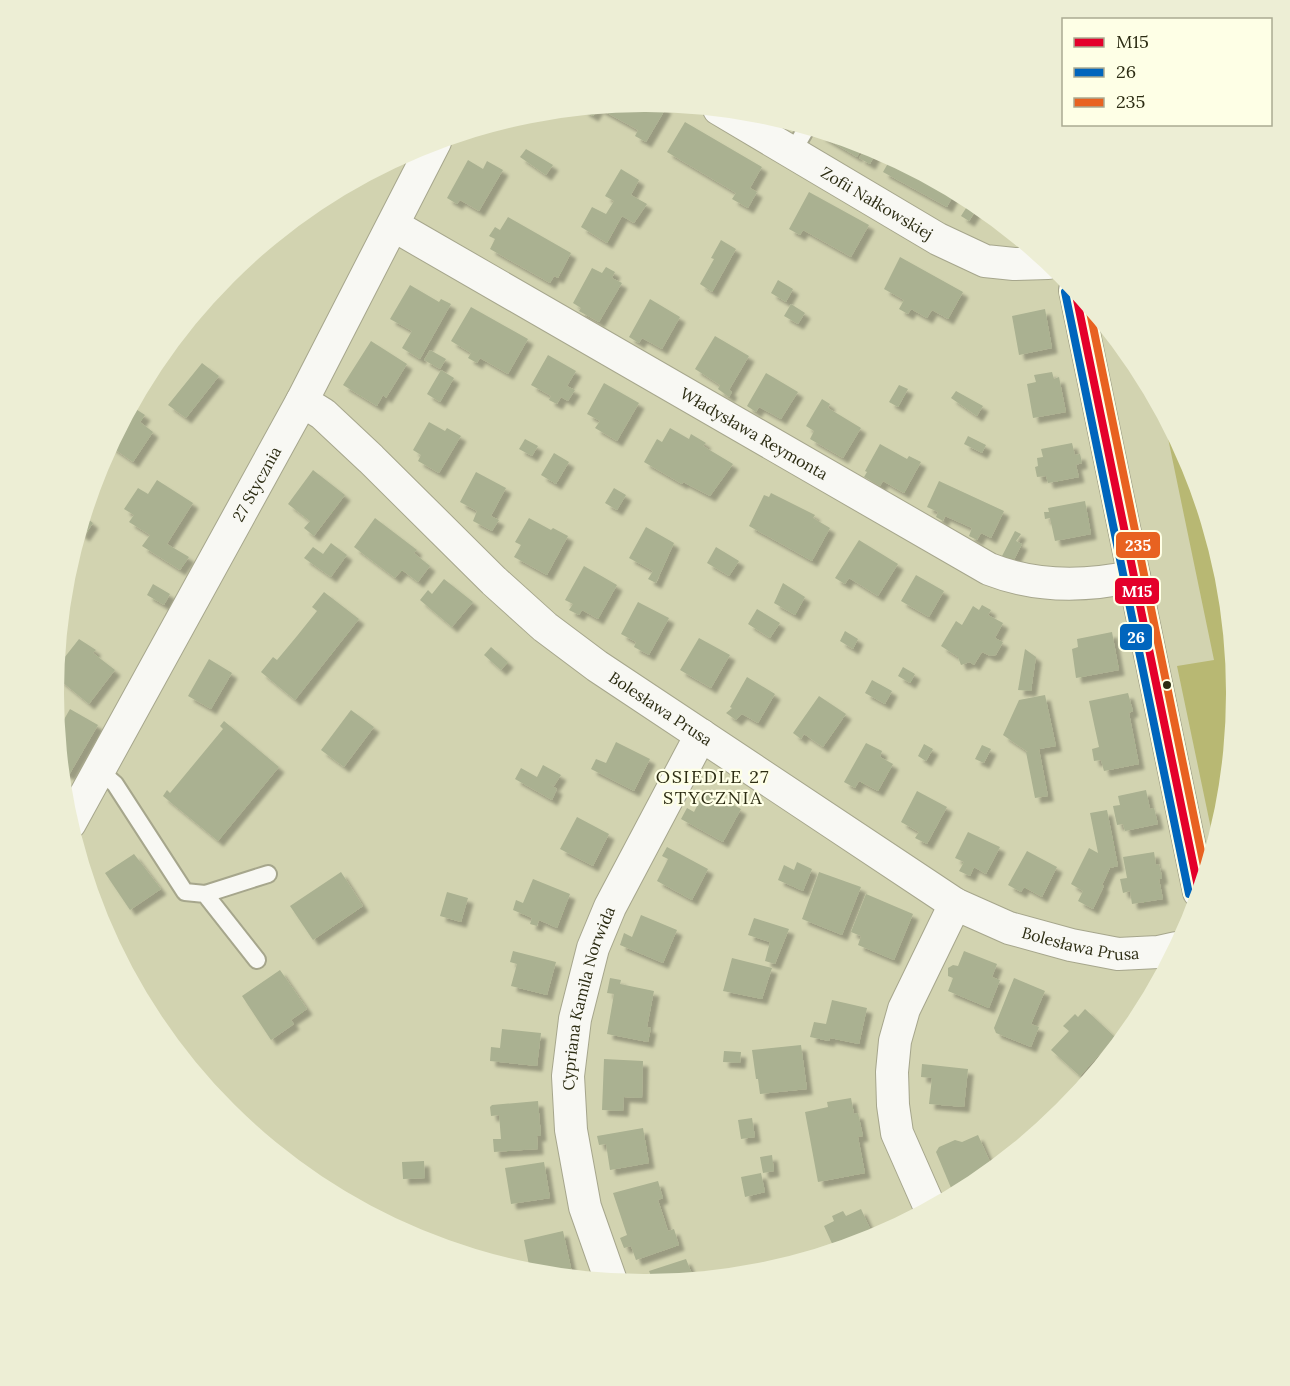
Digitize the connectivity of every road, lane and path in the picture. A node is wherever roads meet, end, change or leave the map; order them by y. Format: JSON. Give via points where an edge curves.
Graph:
{"nodes":[{"id":1,"x":757,"y":124,"type":"edge"},
{"id":2,"x":799,"y":140,"type":"edge"},
{"id":3,"x":429,"y":155,"type":"edge"},
{"id":4,"x":393,"y":225,"type":"junction"},
{"id":5,"x":1035,"y":263,"type":"edge"},
{"id":6,"x":1079,"y":308,"type":"edge"},
{"id":7,"x":302,"y":401,"type":"junction"},
{"id":8,"x":1134,"y":576,"type":"junction"},
{"id":9,"x":701,"y":735,"type":"junction"},
{"id":10,"x":100,"y":771,"type":"junction"},
{"id":11,"x":77,"y":811,"type":"edge"},
{"id":12,"x":268,"y":874,"type":"dead end"},
{"id":13,"x":1196,"y":877,"type":"edge"},
{"id":14,"x":205,"y":894,"type":"junction"},
{"id":15,"x":955,"y":904,"type":"junction"},
{"id":16,"x":1166,"y":950,"type":"edge"},
{"id":17,"x":257,"y":960,"type":"dead end"},
{"id":18,"x":927,"y":1201,"type":"edge"},
{"id":19,"x":608,"y":1272,"type":"edge"}],
"edges":[{"from":1,"to":2,"type":"street","name":"Zofii Nałkowskiej"},
{"from":2,"to":5,"type":"street","name":"Zofii Nałkowskiej","via":[[938,239],[985,261]]},
{"from":3,"to":4,"type":"street","name":"27 Stycznia"},
{"from":4,"to":7,"type":"street","name":"27 Stycznia"},
{"from":4,"to":8,"type":"street","name":"Władysława Reymonta","via":[[989,569],[1043,582],[1100,583]]},
{"from":6,"to":8,"type":"street"},
{"from":7,"to":9,"type":"street","name":"Bolesława Prusa","via":[[323,414],[372,459],[545,627]]},
{"from":7,"to":10,"type":"street","name":"27 Stycznia"},
{"from":8,"to":13,"type":"street"},
{"from":9,"to":15,"type":"street","name":"Bolesława Prusa"},
{"from":9,"to":19,"type":"street","name":"Cypriana Kamila Norwida","via":[[610,907],[593,948],[575,1019],[568,1076],[571,1130],[585,1207]]},
{"from":10,"to":11,"type":"street","name":"27 Stycznia"},
{"from":10,"to":14,"type":"lane","via":[[115,784],[185,892]]},
{"from":12,"to":14,"type":"lane"},
{"from":14,"to":17,"type":"lane"},
{"from":15,"to":16,"type":"street","name":"Bolesława Prusa","via":[[1009,928],[1071,945],[1118,954]]},
{"from":15,"to":18,"type":"street","via":[[904,1009],[892,1072],[897,1133]]}]}
